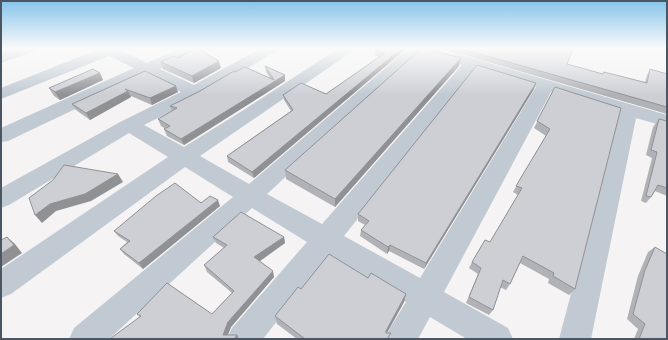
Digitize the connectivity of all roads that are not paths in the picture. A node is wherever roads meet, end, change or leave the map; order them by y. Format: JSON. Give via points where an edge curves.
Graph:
{"nodes":[{"id":1,"x":72,"y":64,"type":"edge"},
{"id":2,"x":139,"y":64,"type":"edge"},
{"id":3,"x":159,"y":64,"type":"edge"},
{"id":4,"x":244,"y":64,"type":"edge"},
{"id":5,"x":324,"y":64,"type":"edge"},
{"id":6,"x":399,"y":64,"type":"edge"},
{"id":7,"x":471,"y":64,"type":"edge"},
{"id":8,"x":475,"y":64,"type":"edge"},
{"id":9,"x":148,"y":69,"type":"junction"},
{"id":10,"x":546,"y":85,"type":"junction"},
{"id":11,"x":195,"y":92,"type":"junction"},
{"id":12,"x":1,"y":94,"type":"edge"},
{"id":13,"x":629,"y":109,"type":"junction"},
{"id":14,"x":667,"y":121,"type":"edge"},
{"id":15,"x":129,"y":125,"type":"junction"},
{"id":16,"x":1,"y":136,"type":"edge"},
{"id":17,"x":185,"y":157,"type":"junction"},
{"id":18,"x":3,"y":194,"type":"edge"},
{"id":19,"x":250,"y":196,"type":"junction"},
{"id":20,"x":326,"y":240,"type":"junction"},
{"id":21,"x":1,"y":285,"type":"edge"},
{"id":22,"x":424,"y":296,"type":"junction"},
{"id":23,"x":84,"y":339,"type":"edge"},
{"id":24,"x":243,"y":339,"type":"edge"},
{"id":25,"x":401,"y":339,"type":"edge"},
{"id":26,"x":497,"y":339,"type":"edge"},
{"id":27,"x":575,"y":339,"type":"edge"}],
"edges":[{"from":1,"to":12,"type":"street"},
{"from":2,"to":9,"type":"street"},
{"from":3,"to":9,"type":"street"},
{"from":4,"to":11,"type":"street"},
{"from":5,"to":17,"type":"street"},
{"from":6,"to":19,"type":"street"},
{"from":7,"to":20,"type":"street"},
{"from":8,"to":10,"type":"street"},
{"from":9,"to":11,"type":"street"},
{"from":9,"to":16,"type":"street"},
{"from":10,"to":13,"type":"street"},
{"from":10,"to":22,"type":"street"},
{"from":11,"to":15,"type":"street"},
{"from":13,"to":14,"type":"street"},
{"from":13,"to":27,"type":"street"},
{"from":15,"to":17,"type":"street"},
{"from":15,"to":18,"type":"street"},
{"from":17,"to":19,"type":"street"},
{"from":17,"to":21,"type":"street"},
{"from":19,"to":20,"type":"street"},
{"from":19,"to":23,"type":"street"},
{"from":20,"to":22,"type":"street"},
{"from":20,"to":24,"type":"street"},
{"from":22,"to":25,"type":"street"},
{"from":22,"to":26,"type":"street"}]}
